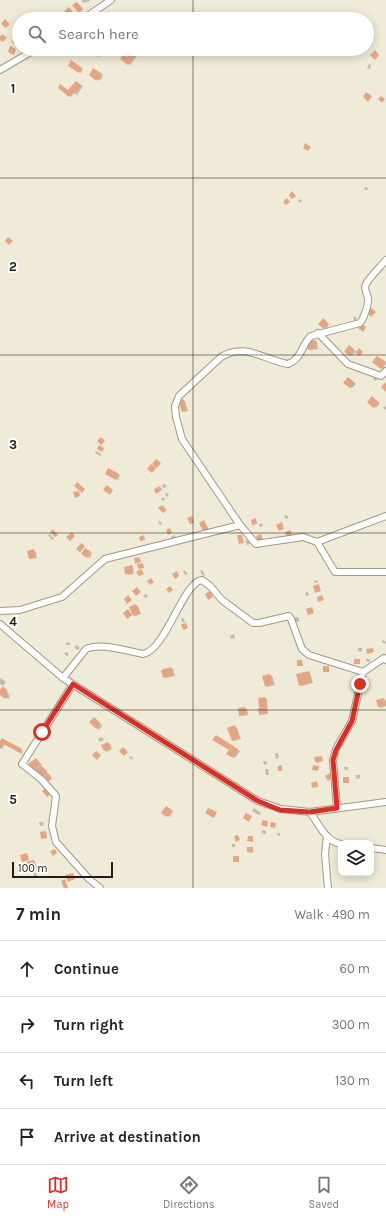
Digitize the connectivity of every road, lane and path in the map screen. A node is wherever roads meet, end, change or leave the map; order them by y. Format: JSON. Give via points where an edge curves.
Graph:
{"nodes":[{"id":1,"x":111,"y":0,"type":"edge"},
{"id":2,"x":94,"y":12,"type":"edge"},
{"id":3,"x":24,"y":56,"type":"edge"},
{"id":4,"x":0,"y":70,"type":"edge"},
{"id":5,"x":386,"y":260,"type":"edge"},
{"id":6,"x":318,"y":334,"type":"junction"},
{"id":7,"x":386,"y":371,"type":"edge"},
{"id":8,"x":386,"y":516,"type":"edge"},
{"id":9,"x":240,"y":525,"type":"junction"},
{"id":10,"x":317,"y":542,"type":"junction"},
{"id":11,"x":386,"y":572,"type":"edge"},
{"id":12,"x":0,"y":611,"type":"edge"},
{"id":13,"x":0,"y":624,"type":"edge"},
{"id":14,"x":386,"y":660,"type":"edge"},
{"id":15,"x":363,"y":672,"type":"junction"},
{"id":16,"x":63,"y":678,"type":"junction"},
{"id":17,"x":73,"y":684,"type":"junction"},
{"id":18,"x":386,"y":802,"type":"edge"},
{"id":19,"x":337,"y":808,"type":"junction"},
{"id":20,"x":310,"y":812,"type":"junction"},
{"id":21,"x":327,"y":836,"type":"junction"},
{"id":22,"x":338,"y":843,"type":"edge"},
{"id":23,"x":374,"y":848,"type":"edge"},
{"id":24,"x":386,"y":850,"type":"edge"},
{"id":25,"x":100,"y":888,"type":"edge"},
{"id":26,"x":328,"y":888,"type":"edge"}],
"edges":[{"from":1,"to":2,"type":"street"},
{"from":3,"to":4,"type":"street"},
{"from":5,"to":6,"type":"street","via":[[366,284],[368,304],[363,320]]},
{"from":6,"to":7,"type":"street","via":[[348,364],[381,376]]},
{"from":6,"to":9,"type":"street","via":[[310,336],[296,360],[288,364],[243,350],[227,353],[179,396],[175,406],[182,439]]},
{"from":8,"to":10,"type":"street"},
{"from":9,"to":10,"type":"street","via":[[256,544],[303,537]]},
{"from":9,"to":12,"type":"street","via":[[105,560],[62,597],[20,610]]},
{"from":10,"to":11,"type":"street","via":[[335,572]]},
{"from":13,"to":16,"type":"street"},
{"from":14,"to":15,"type":"street","via":[[384,658]]},
{"from":15,"to":16,"type":"street","via":[[305,653],[289,616],[259,624],[253,623],[200,580],[187,593],[162,637],[148,653],[101,646],[91,647],[86,649]]},
{"from":15,"to":19,"type":"street","via":[[352,721],[333,760]]},
{"from":16,"to":17,"type":"street"},
{"from":17,"to":20,"type":"street","via":[[258,801],[280,810]]},
{"from":17,"to":25,"type":"street","via":[[22,764],[42,780],[56,796],[52,826],[56,842]]},
{"from":18,"to":19,"type":"street"},
{"from":19,"to":20,"type":"street"},
{"from":20,"to":21,"type":"street"},
{"from":21,"to":22,"type":"street"},
{"from":21,"to":26,"type":"street","via":[[324,854]]},
{"from":23,"to":24,"type":"street"}]}
